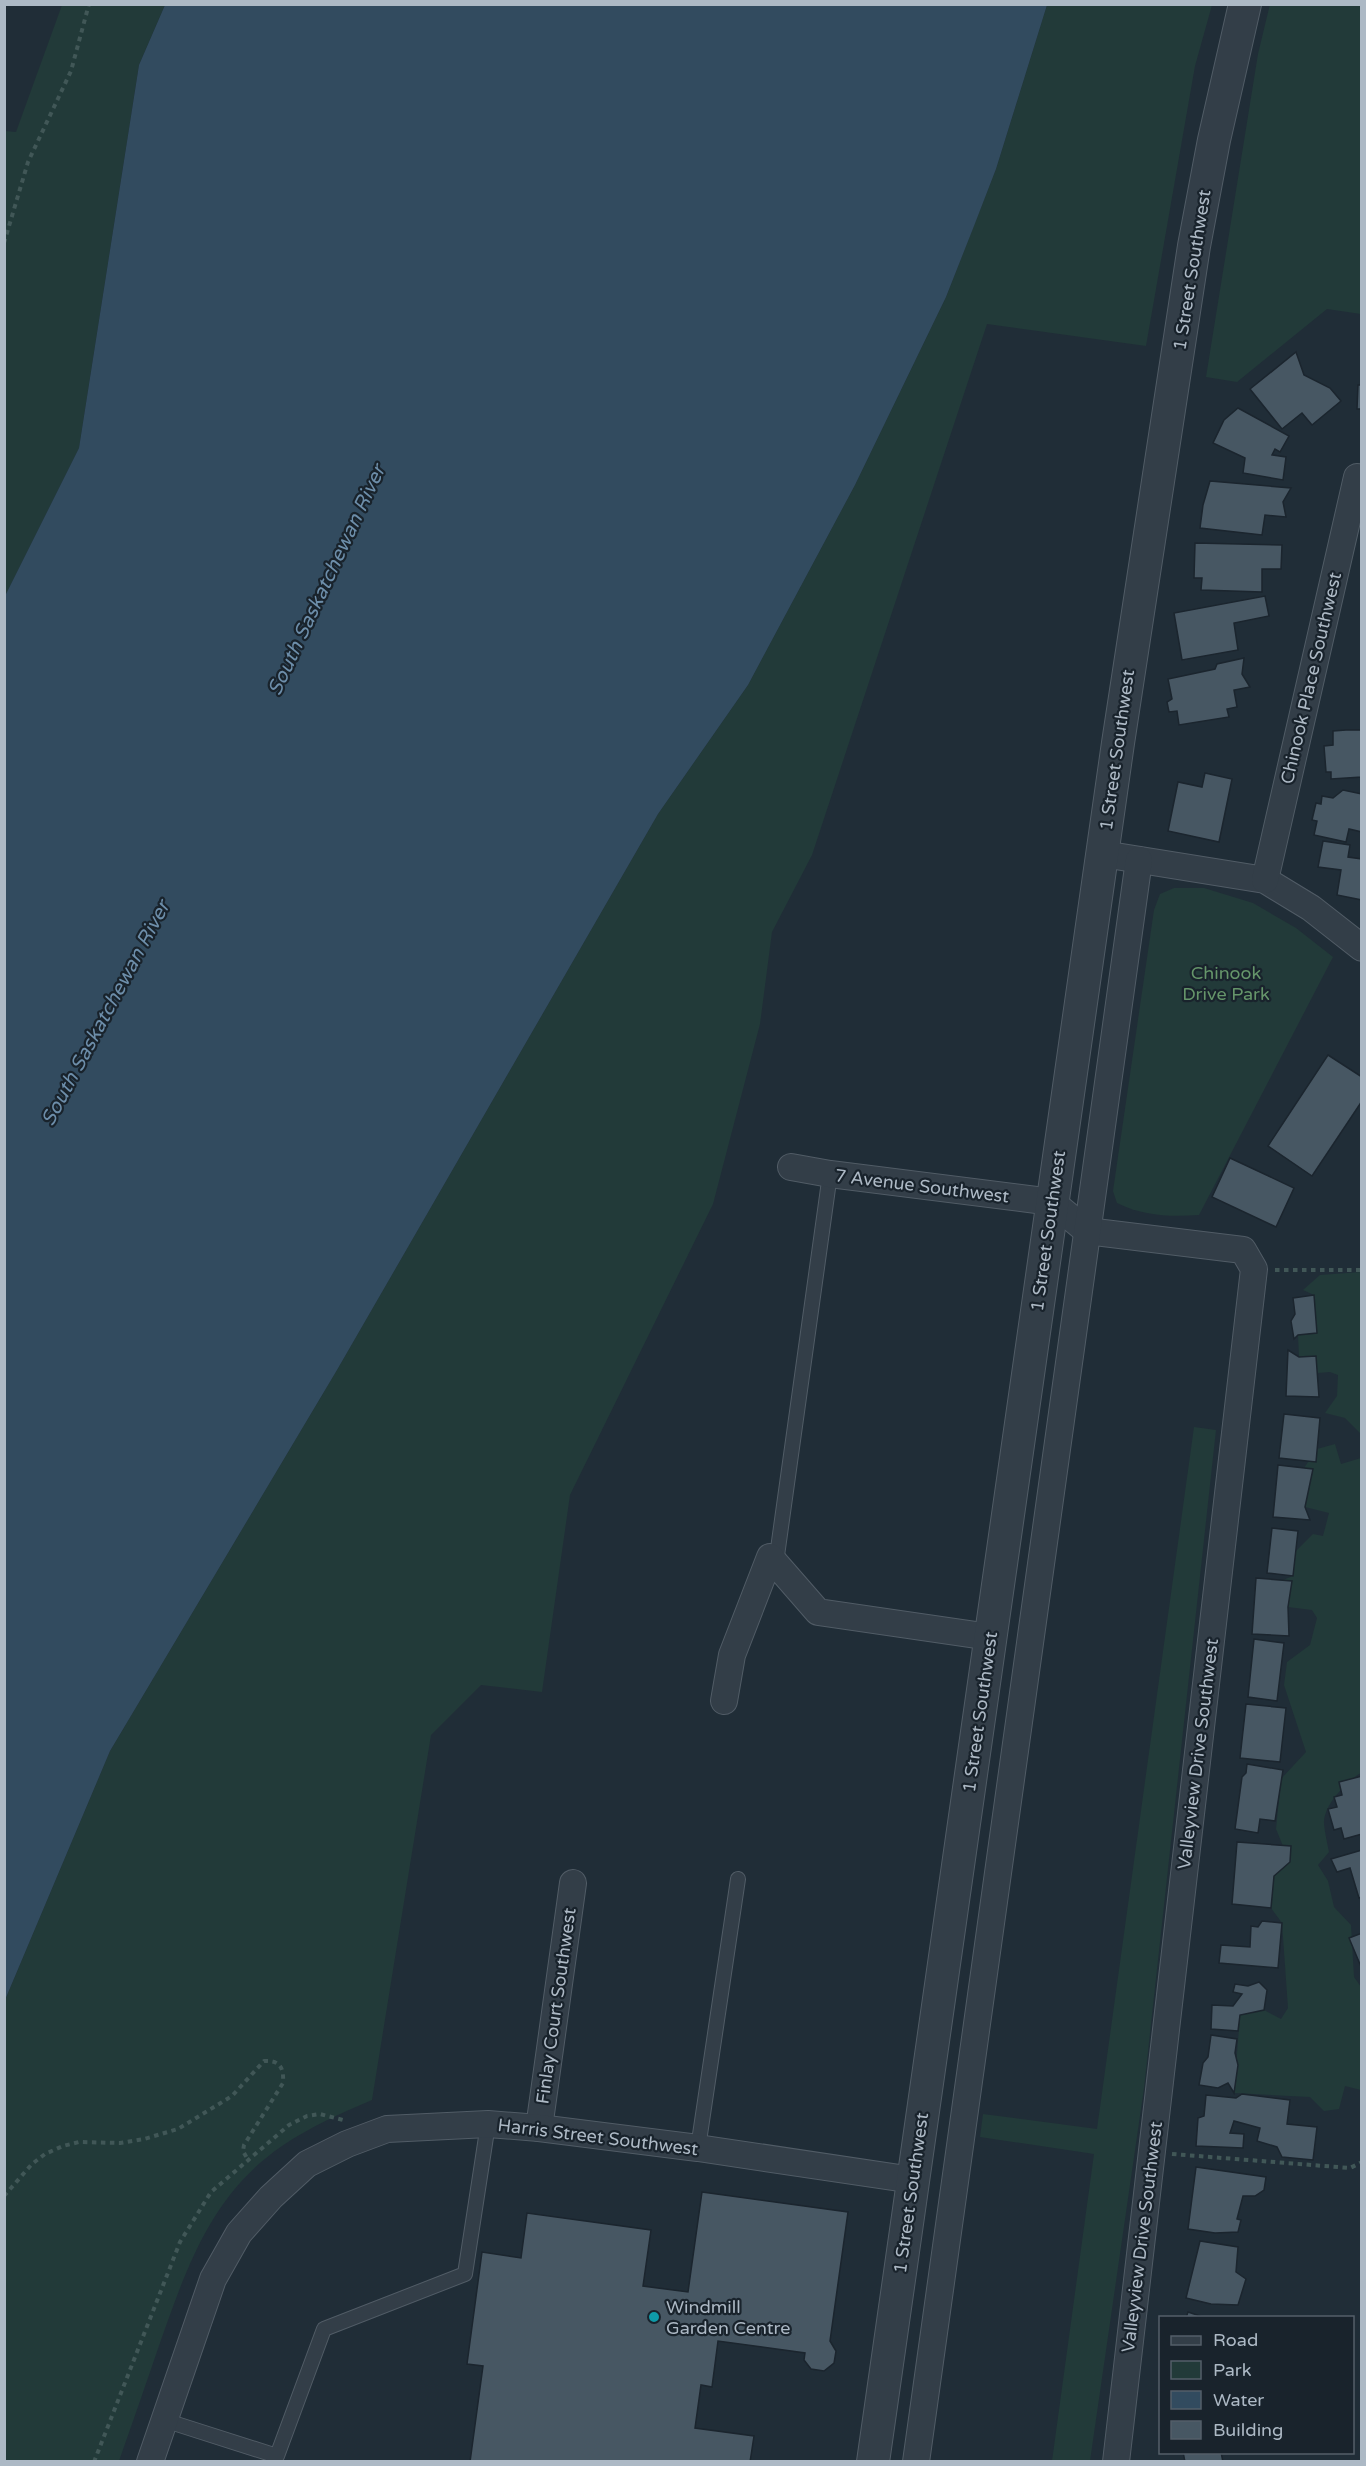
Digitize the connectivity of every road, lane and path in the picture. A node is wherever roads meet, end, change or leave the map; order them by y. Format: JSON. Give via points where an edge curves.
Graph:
{"nodes":[{"id":1,"x":89,"y":4,"type":"edge"},
{"id":2,"x":1245,"y":4,"type":"edge"},
{"id":3,"x":4,"y":243,"type":"edge"},
{"id":4,"x":1357,"y":477,"type":"dead end"},
{"id":5,"x":1102,"y":854,"type":"junction"},
{"id":6,"x":1139,"y":860,"type":"junction"},
{"id":7,"x":1265,"y":880,"type":"junction"},
{"id":8,"x":1362,"y":948,"type":"edge"},
{"id":9,"x":792,"y":1167,"type":"dead end"},
{"id":10,"x":830,"y":1174,"type":"junction"},
{"id":11,"x":1052,"y":1202,"type":"junction"},
{"id":12,"x":1088,"y":1232,"type":"junction"},
{"id":13,"x":1254,"y":1269,"type":"junction"},
{"id":14,"x":1362,"y":1270,"type":"edge"},
{"id":15,"x":776,"y":1563,"type":"junction"},
{"id":16,"x":990,"y":1637,"type":"junction"},
{"id":17,"x":724,"y":1701,"type":"dead end"},
{"id":18,"x":738,"y":1879,"type":"dead end"},
{"id":19,"x":573,"y":1883,"type":"dead end"},
{"id":20,"x":488,"y":2124,"type":"junction"},
{"id":21,"x":539,"y":2128,"type":"junction"},
{"id":22,"x":698,"y":2148,"type":"junction"},
{"id":23,"x":1152,"y":2152,"type":"junction"},
{"id":24,"x":248,"y":2160,"type":"dead end"},
{"id":25,"x":1362,"y":2162,"type":"edge"},
{"id":26,"x":913,"y":2180,"type":"junction"},
{"id":27,"x":4,"y":2196,"type":"edge"},
{"id":28,"x":164,"y":2420,"type":"junction"},
{"id":29,"x":150,"y":2462,"type":"edge"},
{"id":30,"x":873,"y":2462,"type":"edge"},
{"id":31,"x":916,"y":2462,"type":"edge"},
{"id":32,"x":1116,"y":2462,"type":"edge"}],
"edges":[{"from":1,"to":3,"type":"path","via":[[71,71],[28,162]]},
{"from":2,"to":5,"type":"street","name":"1 Street Southwest","via":[[1194,246]]},
{"from":4,"to":7,"type":"street","name":"Chinook Place Southwest"},
{"from":5,"to":6,"type":"street"},
{"from":5,"to":11,"type":"street","name":"1 Street Southwest"},
{"from":6,"to":7,"type":"street"},
{"from":6,"to":12,"type":"street"},
{"from":7,"to":8,"type":"street","via":[[1311,908]]},
{"from":9,"to":10,"type":"street","name":"7 Avenue Southwest"},
{"from":10,"to":11,"type":"street","name":"7 Avenue Southwest"},
{"from":10,"to":15,"type":"lane"},
{"from":11,"to":12,"type":"street"},
{"from":11,"to":16,"type":"street","name":"1 Street Southwest"},
{"from":12,"to":13,"type":"street","via":[[1243,1250]]},
{"from":12,"to":31,"type":"street"},
{"from":13,"to":14,"type":"path"},
{"from":13,"to":23,"type":"street","name":"Valleyview Drive Southwest"},
{"from":15,"to":16,"type":"street","via":[[818,1612]]},
{"from":15,"to":17,"type":"street","via":[[770,1557],[732,1655]]},
{"from":16,"to":26,"type":"street","name":"1 Street Southwest"},
{"from":18,"to":22,"type":"lane"},
{"from":19,"to":21,"type":"street","name":"Finlay Court Southwest"},
{"from":20,"to":21,"type":"street","name":"Harris Street Southwest"},
{"from":20,"to":28,"type":"street","name":"Harris Street Southwest","via":[[387,2129],[308,2164],[271,2197],[239,2233],[213,2279]]},
{"from":20,"to":28,"type":"lane","via":[[465,2274],[324,2329],[277,2456]]},
{"from":21,"to":22,"type":"street","name":"Harris Street Southwest"},
{"from":22,"to":26,"type":"street","name":"Harris Street Southwest"},
{"from":23,"to":25,"type":"path","via":[[1350,2168]]},
{"from":23,"to":32,"type":"street","name":"Valleyview Drive Southwest"},
{"from":24,"to":27,"type":"path","via":[[244,2145],[283,2083],[284,2073],[273,2061],[264,2061],[232,2096],[178,2128],[120,2143],[79,2142],[45,2154]]},
{"from":26,"to":30,"type":"street","name":"1 Street Southwest"},
{"from":28,"to":29,"type":"street","name":"Harris Street Southwest"}]}
